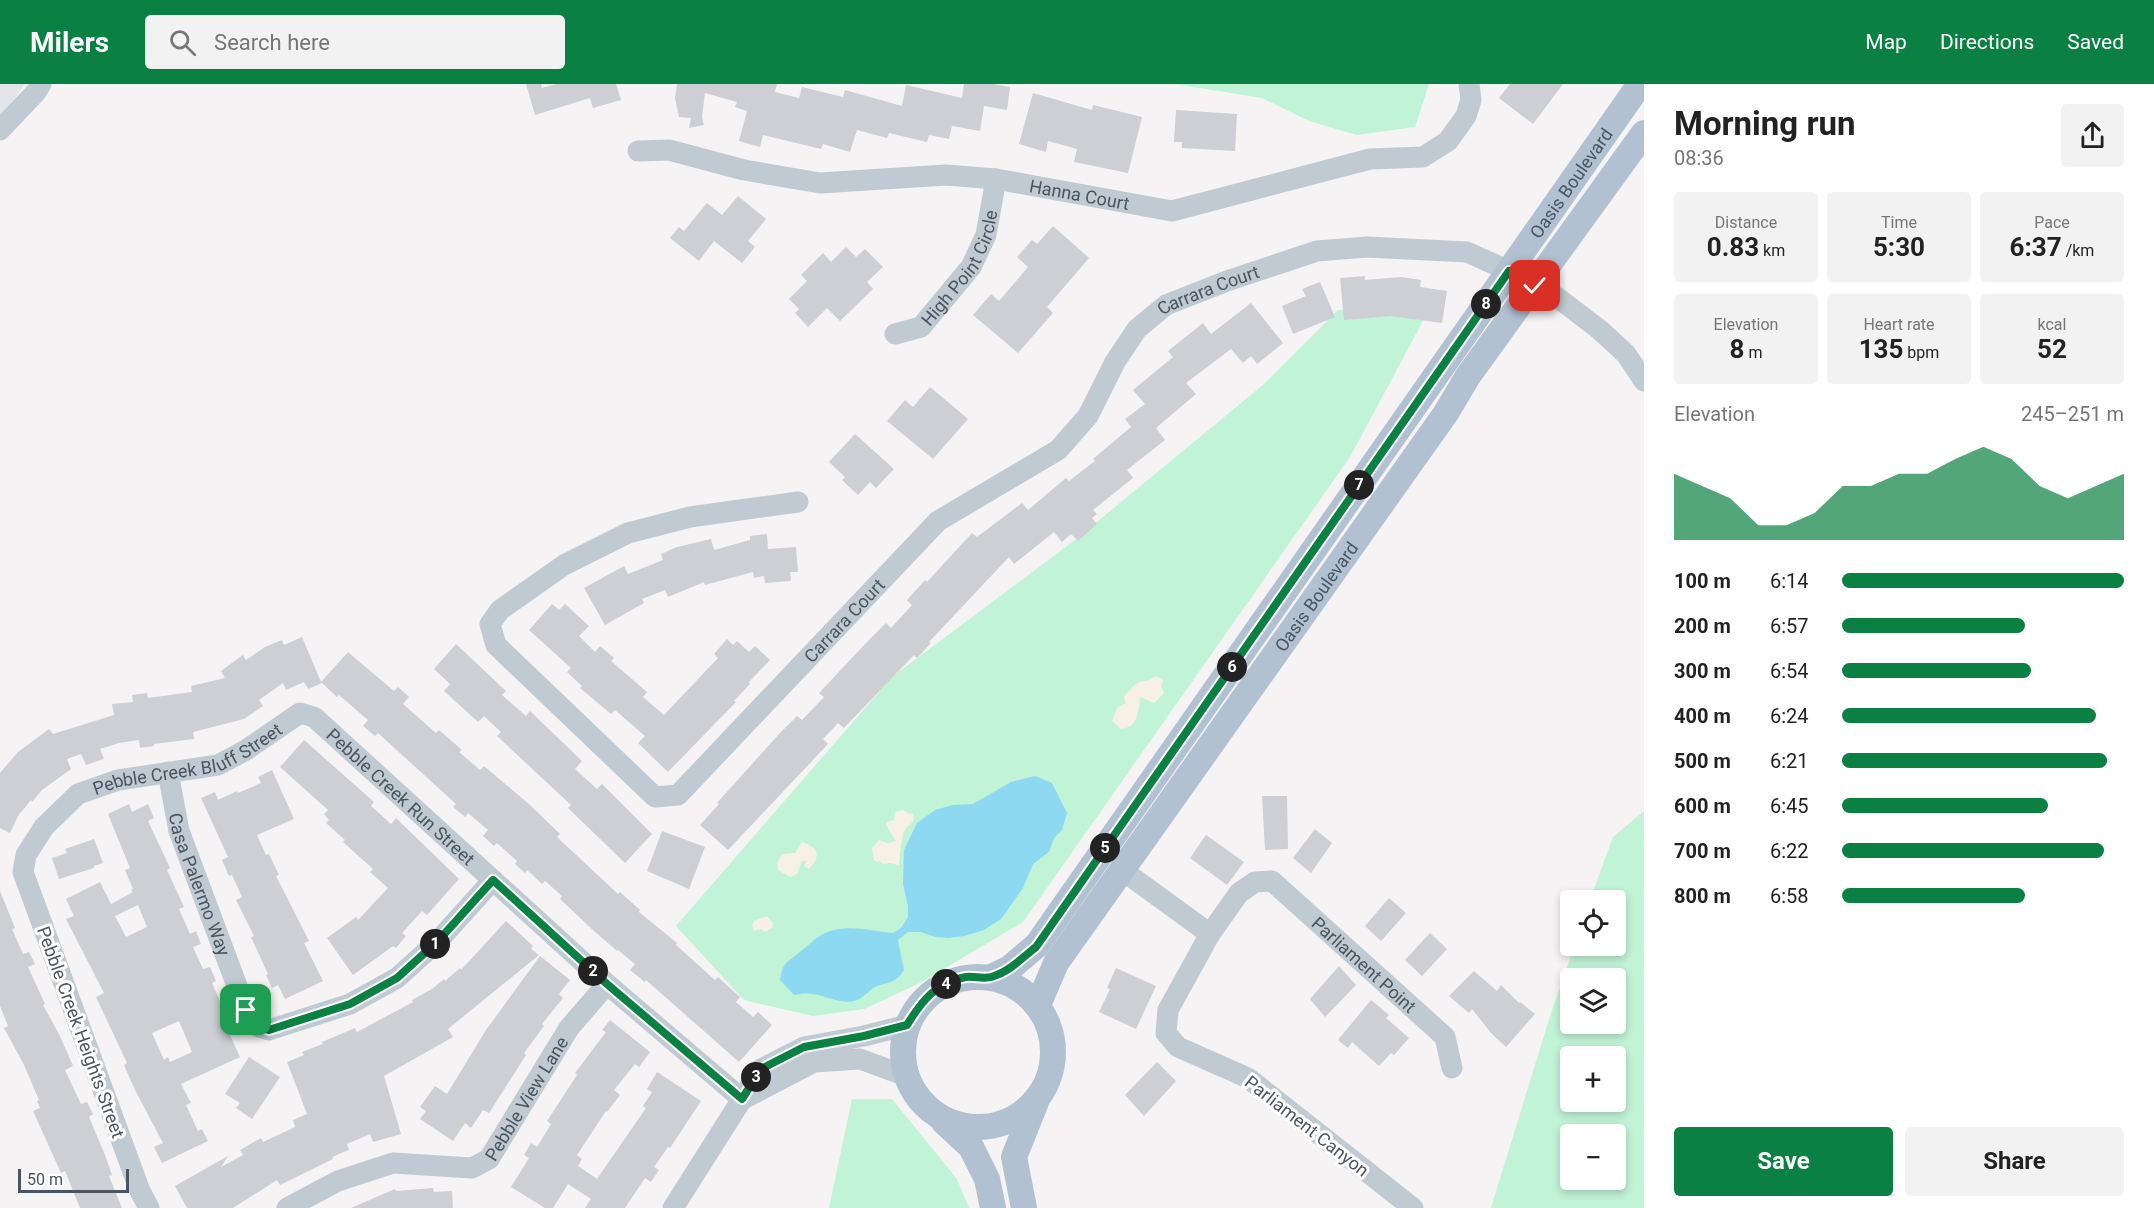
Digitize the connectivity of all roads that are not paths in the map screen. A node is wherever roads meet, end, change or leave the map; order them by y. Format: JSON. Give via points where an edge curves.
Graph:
{"nodes":[{"id":1,"x":41,"y":84,"type":"edge"},
{"id":2,"x":1469,"y":84,"type":"edge"},
{"id":3,"x":1640,"y":84,"type":"edge"},
{"id":4,"x":0,"y":130,"type":"edge"},
{"id":5,"x":1644,"y":133,"type":"edge"},
{"id":6,"x":638,"y":151,"type":"dead end"},
{"id":7,"x":996,"y":179,"type":"junction"},
{"id":8,"x":1509,"y":271,"type":"junction"},
{"id":9,"x":1535,"y":286,"type":"junction"},
{"id":10,"x":895,"y":334,"type":"dead end"},
{"id":11,"x":1644,"y":381,"type":"edge"},
{"id":12,"x":798,"y":502,"type":"dead end"},
{"id":13,"x":300,"y":713,"type":"joint"},
{"id":14,"x":168,"y":772,"type":"junction"},
{"id":15,"x":26,"y":855,"type":"joint"},
{"id":16,"x":1122,"y":870,"type":"junction"},
{"id":17,"x":493,"y":880,"type":"junction"},
{"id":18,"x":1210,"y":934,"type":"junction"},
{"id":19,"x":992,"y":977,"type":"junction"},
{"id":20,"x":607,"y":984,"type":"junction"},
{"id":21,"x":1038,"y":1005,"type":"junction"},
{"id":22,"x":907,"y":1025,"type":"junction"},
{"id":23,"x":1452,"y":1068,"type":"dead end"},
{"id":24,"x":906,"y":1076,"type":"junction"},
{"id":25,"x":742,"y":1099,"type":"junction"},
{"id":26,"x":1036,"y":1102,"type":"junction"},
{"id":27,"x":940,"y":1117,"type":"junction"},
{"id":28,"x":148,"y":1208,"type":"edge"},
{"id":29,"x":287,"y":1208,"type":"edge"},
{"id":30,"x":673,"y":1208,"type":"edge"},
{"id":31,"x":993,"y":1208,"type":"edge"},
{"id":32,"x":1024,"y":1208,"type":"edge"},
{"id":33,"x":1413,"y":1208,"type":"edge"}],
"edges":[{"from":1,"to":4,"type":"street"},
{"from":2,"to":7,"type":"street","name":"Hanna Court","via":[[1471,99],[1466,116],[1448,141],[1423,158],[1370,159],[1172,211]]},
{"from":3,"to":8,"type":"main road","name":"Oasis Boulevard"},
{"from":5,"to":9,"type":"main road","name":"Oasis Boulevard"},
{"from":6,"to":7,"type":"street","name":"Hanna Court","via":[[669,150],[744,170],[820,183],[946,175]]},
{"from":7,"to":10,"type":"street","name":"High Point Circle","via":[[986,235],[971,267],[921,327]]},
{"from":8,"to":9,"type":"street","name":"Carrara Court"},
{"from":8,"to":12,"type":"street","name":"Carrara Court","via":[[1467,252],[1367,247],[1317,251],[1166,305],[1137,329],[1088,416],[1058,450],[938,521],[678,795],[655,797],[496,645],[490,624],[500,610],[564,565],[628,533],[690,517]]},
{"from":8,"to":19,"type":"main road","name":"Oasis Boulevard","via":[[1036,947]]},
{"from":9,"to":11,"type":"street","name":"Carrara Court","via":[[1600,330],[1626,354]]},
{"from":9,"to":16,"type":"main road","name":"Oasis Boulevard"},
{"from":13,"to":14,"type":"street","name":"Pebble Creek Bluff Street","via":[[218,765]]},
{"from":13,"to":17,"type":"street","name":"Pebble Creek Run Street","via":[[314,717]]},
{"from":14,"to":15,"type":"street","name":"Pebble Creek Bluff Street","via":[[118,780],[78,795],[44,827]]},
{"from":14,"to":17,"type":"street","name":"Casa Palermo Way","via":[[179,831],[246,1010],[256,1026],[269,1030],[350,1004],[397,978],[438,941]]},
{"from":15,"to":28,"type":"street","name":"Pebble Creek Heights Street","via":[[23,872]]},
{"from":16,"to":18,"type":"street"},
{"from":16,"to":21,"type":"main road","name":"Oasis Boulevard","via":[[1056,963]]},
{"from":17,"to":20,"type":"street","name":"Pebble Creek Run Street"},
{"from":18,"to":23,"type":"street","name":"Parliament Point","via":[[1239,893],[1255,882],[1272,881],[1445,1037]]},
{"from":18,"to":33,"type":"street","name":"Parliament Canyon","via":[[1168,1010],[1166,1033],[1178,1047],[1248,1078]]},
{"from":19,"to":21,"type":"main road","name":"Oasis Boulevard","via":[[1025,992]]},
{"from":19,"to":22,"type":"main road","name":"Oasis Boulevard","via":[[966,977],[941,986],[921,1002]]},
{"from":20,"to":25,"type":"street","name":"Pebble Creek Run Street"},
{"from":20,"to":29,"type":"street","name":"Pebble View Lane","via":[[569,1028],[489,1159],[472,1168],[393,1163],[338,1181]]},
{"from":21,"to":26,"type":"main road","name":"Oasis Boulevard","via":[[1050,1028],[1054,1054],[1049,1080]]},
{"from":22,"to":24,"type":"main road","name":"Oasis Boulevard","via":[[902,1051]]},
{"from":22,"to":25,"type":"street","via":[[804,1047],[761,1069]]},
{"from":24,"to":25,"type":"street","via":[[860,1059],[814,1062]]},
{"from":24,"to":27,"type":"main road","name":"Oasis Boulevard","via":[[925,1107]]},
{"from":25,"to":30,"type":"street"},
{"from":26,"to":27,"type":"main road","name":"Oasis Boulevard","via":[[1015,1119],[991,1127],[964,1127]]},
{"from":26,"to":32,"type":"main road","name":"Oasis Boulevard","via":[[1014,1157]]},
{"from":27,"to":31,"type":"main road","name":"Oasis Boulevard","via":[[971,1147],[987,1179]]}]}
